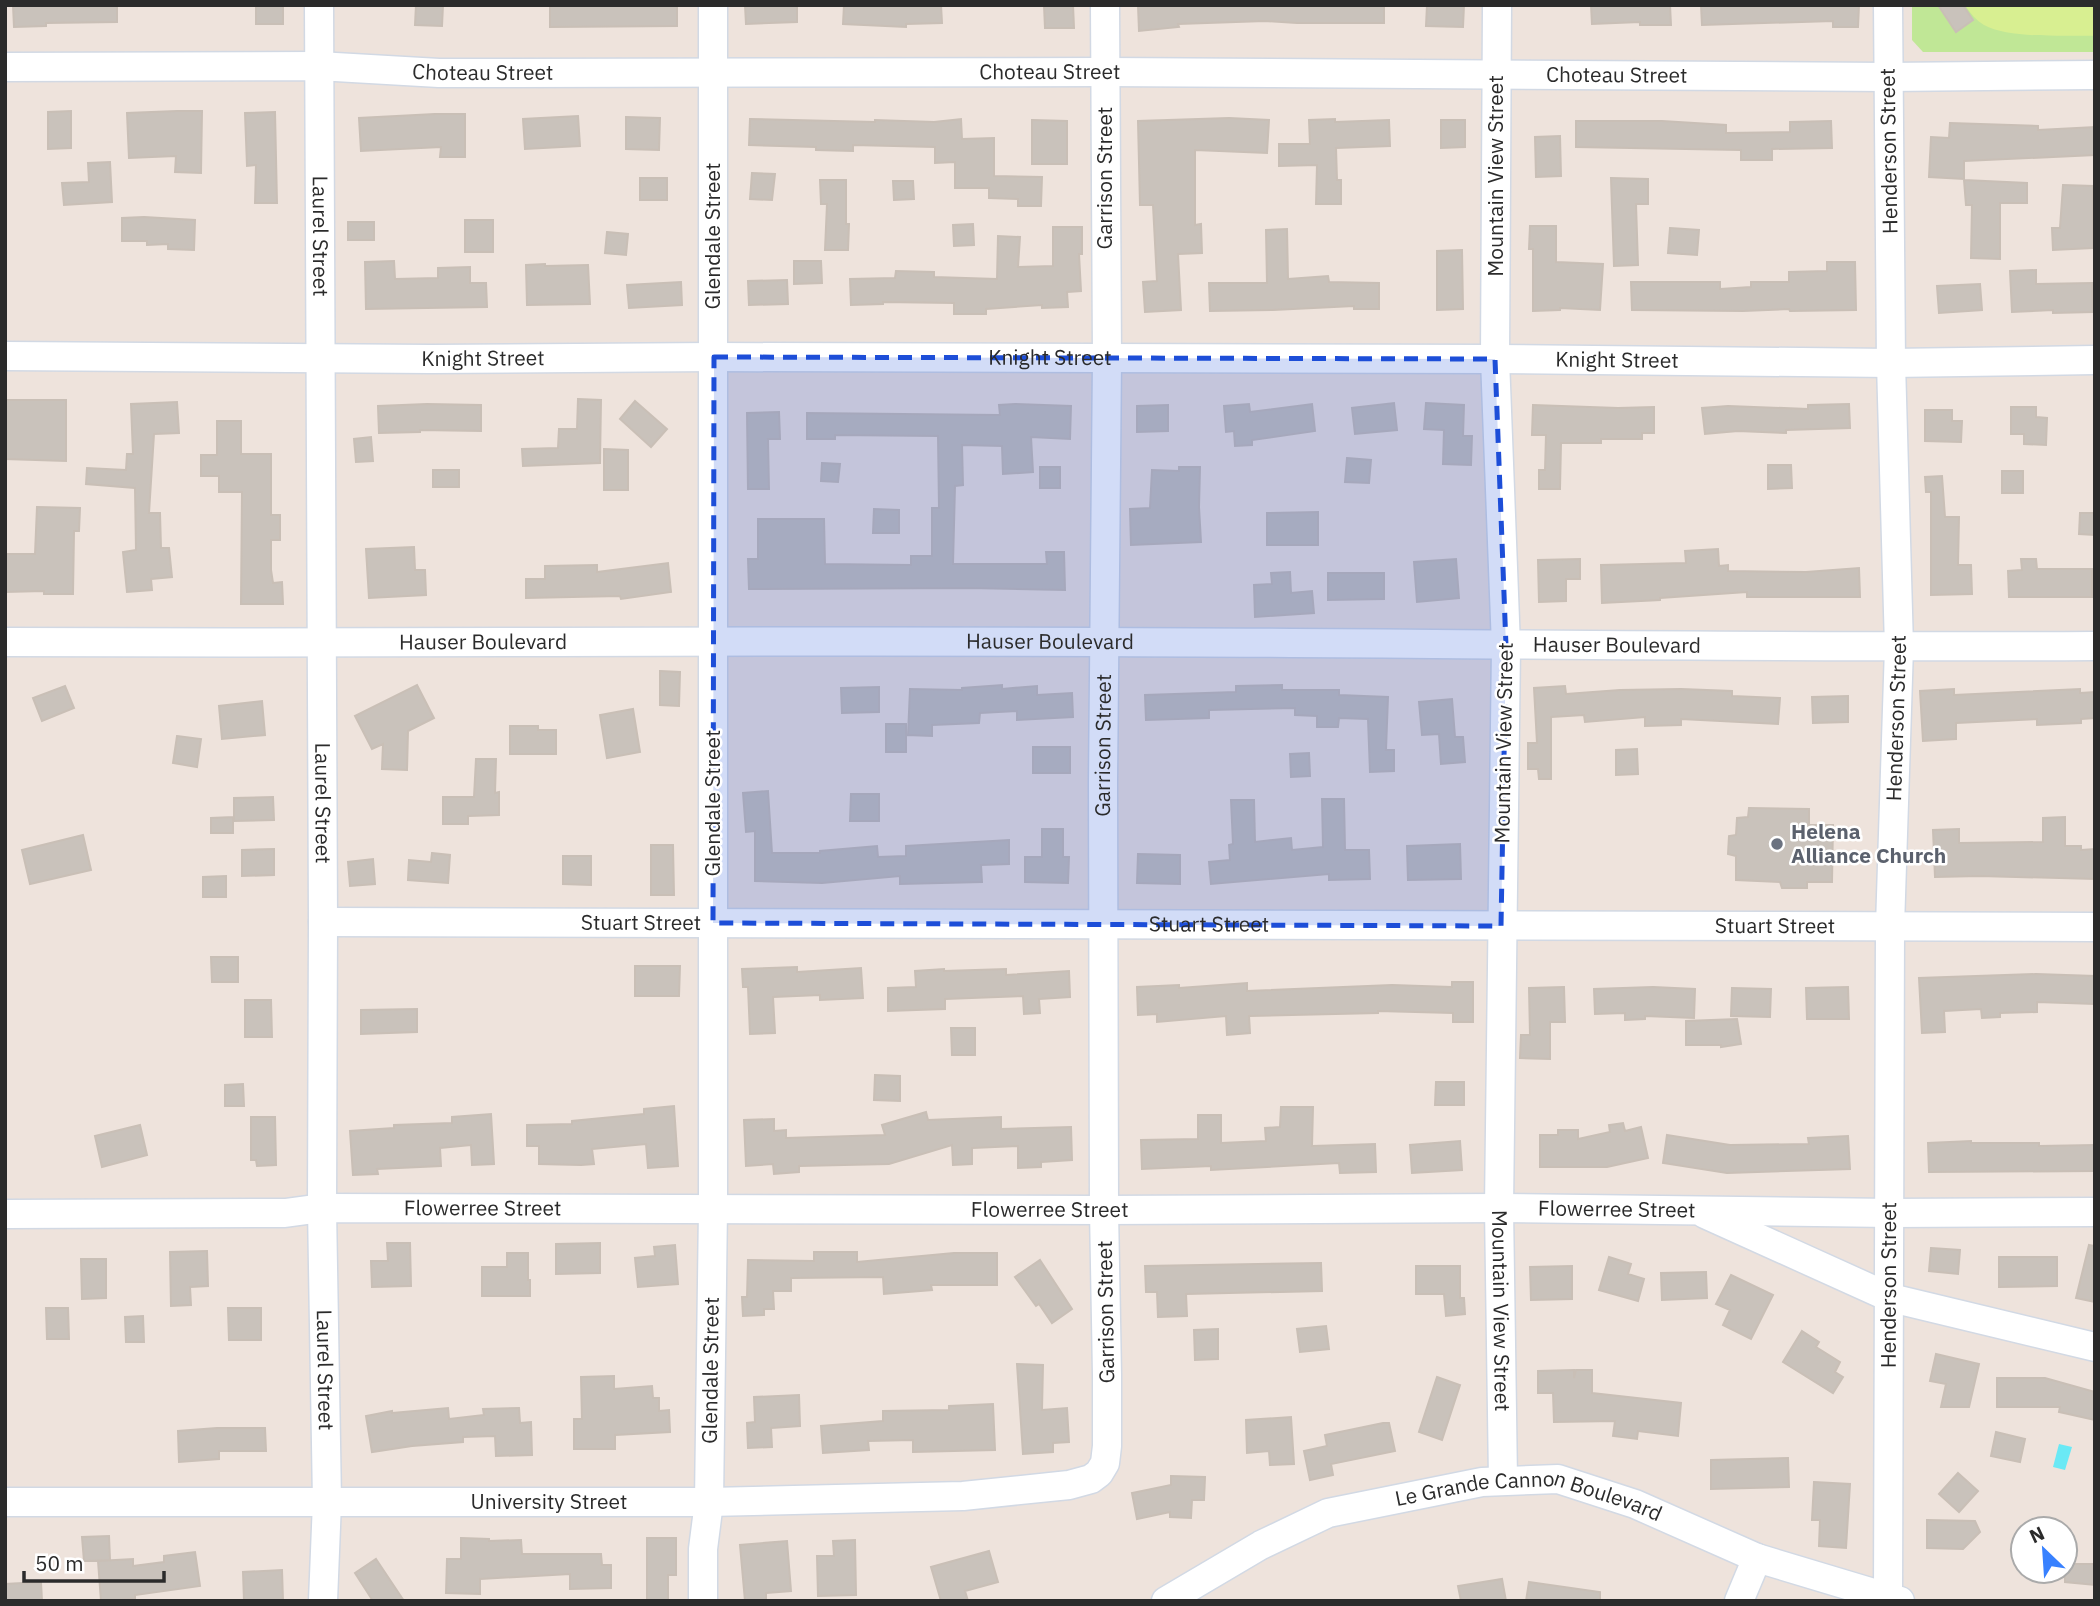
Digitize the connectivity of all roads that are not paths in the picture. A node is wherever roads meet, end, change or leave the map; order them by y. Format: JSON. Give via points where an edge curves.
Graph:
{"nodes":[{"id":1,"x":320,"y":5,"type":"edge"},
{"id":2,"x":713,"y":5,"type":"edge"},
{"id":3,"x":1105,"y":5,"type":"edge"},
{"id":4,"x":1497,"y":5,"type":"edge"},
{"id":5,"x":1888,"y":5,"type":"edge"},
{"id":6,"x":318,"y":66,"type":"junction"},
{"id":7,"x":5,"y":67,"type":"edge"},
{"id":8,"x":1105,"y":72,"type":"junction"},
{"id":9,"x":713,"y":73,"type":"junction"},
{"id":10,"x":2095,"y":75,"type":"edge"},
{"id":11,"x":1496,"y":76,"type":"junction"},
{"id":12,"x":1888,"y":78,"type":"junction"},
{"id":13,"x":5,"y":356,"type":"edge"},
{"id":14,"x":714,"y":357,"type":"junction"},
{"id":15,"x":322,"y":358,"type":"junction"},
{"id":16,"x":1107,"y":359,"type":"junction"},
{"id":17,"x":1495,"y":359,"type":"junction"},
{"id":18,"x":2095,"y":360,"type":"edge"},
{"id":19,"x":1891,"y":363,"type":"junction"},
{"id":20,"x":714,"y":641,"type":"junction"},
{"id":21,"x":5,"y":642,"type":"edge"},
{"id":22,"x":1104,"y":642,"type":"junction"},
{"id":23,"x":322,"y":644,"type":"junction"},
{"id":24,"x":1506,"y":646,"type":"junction"},
{"id":25,"x":2095,"y":646,"type":"edge"},
{"id":26,"x":1899,"y":647,"type":"junction"},
{"id":27,"x":323,"y":922,"type":"junction"},
{"id":28,"x":713,"y":923,"type":"junction"},
{"id":29,"x":1104,"y":924,"type":"junction"},
{"id":30,"x":1502,"y":926,"type":"junction"},
{"id":31,"x":1890,"y":927,"type":"junction"},
{"id":32,"x":2095,"y":927,"type":"edge"},
{"id":33,"x":321,"y":1208,"type":"junction"},
{"id":34,"x":713,"y":1208,"type":"junction"},
{"id":35,"x":1499,"y":1208,"type":"junction"},
{"id":36,"x":1104,"y":1210,"type":"junction"},
{"id":37,"x":1695,"y":1210,"type":"junction"},
{"id":38,"x":2095,"y":1212,"type":"edge"},
{"id":39,"x":1891,"y":1213,"type":"junction"},
{"id":40,"x":5,"y":1214,"type":"edge"},
{"id":41,"x":1891,"y":1298,"type":"junction"},
{"id":42,"x":2095,"y":1347,"type":"edge"},
{"id":43,"x":1091,"y":1479,"type":"joint"},
{"id":44,"x":1503,"y":1480,"type":"junction"},
{"id":45,"x":5,"y":1502,"type":"edge"},
{"id":46,"x":327,"y":1502,"type":"junction"},
{"id":47,"x":709,"y":1502,"type":"junction"},
{"id":48,"x":1757,"y":1558,"type":"junction"},
{"id":49,"x":1894,"y":1599,"type":"edge"},
{"id":50,"x":323,"y":1601,"type":"edge"},
{"id":51,"x":703,"y":1601,"type":"edge"},
{"id":52,"x":1166,"y":1601,"type":"edge"},
{"id":53,"x":1739,"y":1601,"type":"edge"}],
"edges":[{"from":1,"to":6,"type":"street","name":"Laurel Street"},
{"from":2,"to":9,"type":"street","name":"Glendale Street"},
{"from":3,"to":8,"type":"street","name":"Garrison Street"},
{"from":4,"to":11,"type":"street","name":"Mountain View Street"},
{"from":5,"to":12,"type":"street","name":"Henderson Street"},
{"from":6,"to":7,"type":"street","name":"Choteau Street"},
{"from":6,"to":9,"type":"street","name":"Choteau Street","via":[[439,73]]},
{"from":6,"to":15,"type":"street","name":"Laurel Street"},
{"from":8,"to":9,"type":"street","name":"Choteau Street"},
{"from":8,"to":11,"type":"street","name":"Choteau Street"},
{"from":8,"to":16,"type":"street","name":"Garrison Street"},
{"from":9,"to":14,"type":"street","name":"Glendale Street"},
{"from":10,"to":12,"type":"street","name":"Choteau Street"},
{"from":11,"to":12,"type":"street","name":"Choteau Street"},
{"from":11,"to":17,"type":"street","name":"Mountain View Street"},
{"from":12,"to":19,"type":"street","name":"Henderson Street"},
{"from":13,"to":15,"type":"street","name":"Knight Street"},
{"from":14,"to":15,"type":"street","name":"Knight Street"},
{"from":14,"to":16,"type":"street","name":"Knight Street"},
{"from":14,"to":20,"type":"street","name":"Glendale Street"},
{"from":15,"to":23,"type":"street","name":"Laurel Street"},
{"from":16,"to":17,"type":"street","name":"Knight Street"},
{"from":16,"to":22,"type":"street","name":"Garrison Street"},
{"from":17,"to":19,"type":"street","name":"Knight Street"},
{"from":17,"to":24,"type":"street","name":"Mountain View Street"},
{"from":18,"to":19,"type":"street","name":"Knight Street"},
{"from":19,"to":26,"type":"street","name":"Henderson Street"},
{"from":20,"to":22,"type":"street","name":"Hauser Boulevard"},
{"from":20,"to":23,"type":"street","name":"Hauser Boulevard"},
{"from":20,"to":28,"type":"street","name":"Glendale Street"},
{"from":21,"to":23,"type":"street","name":"Hauser Boulevard"},
{"from":22,"to":24,"type":"street","name":"Hauser Boulevard"},
{"from":22,"to":29,"type":"street","name":"Garrison Street"},
{"from":23,"to":27,"type":"street","name":"Laurel Street"},
{"from":24,"to":26,"type":"street","name":"Hauser Boulevard"},
{"from":24,"to":30,"type":"street","name":"Mountain View Street"},
{"from":25,"to":26,"type":"street","name":"Hauser Boulevard"},
{"from":26,"to":31,"type":"street","name":"Henderson Street"},
{"from":27,"to":28,"type":"street","name":"Stuart Street"},
{"from":27,"to":33,"type":"street","name":"Laurel Street"},
{"from":28,"to":29,"type":"street","name":"Stuart Street"},
{"from":28,"to":34,"type":"street","name":"Glendale Street"},
{"from":29,"to":30,"type":"street","name":"Stuart Street"},
{"from":29,"to":36,"type":"street","name":"Garrison Street"},
{"from":30,"to":31,"type":"street","name":"Stuart Street"},
{"from":30,"to":35,"type":"street","name":"Mountain View Street"},
{"from":31,"to":32,"type":"street","name":"Stuart Street"},
{"from":31,"to":39,"type":"street","name":"Henderson Street"},
{"from":33,"to":34,"type":"street","name":"Flowerree Street"},
{"from":33,"to":40,"type":"street","name":"Flowerree Street","via":[[285,1213]]},
{"from":33,"to":46,"type":"street","name":"Laurel Street"},
{"from":34,"to":36,"type":"street","name":"Flowerree Street"},
{"from":34,"to":47,"type":"street","name":"Glendale Street"},
{"from":35,"to":36,"type":"street","name":"Flowerree Street"},
{"from":35,"to":37,"type":"street","name":"Flowerree Street"},
{"from":35,"to":44,"type":"street","name":"Mountain View Street"},
{"from":36,"to":43,"type":"street","name":"Garrison Street","via":[[1107,1446],[1105,1463]]},
{"from":37,"to":39,"type":"street","name":"Flowerree Street"},
{"from":37,"to":41,"type":"street"},
{"from":38,"to":39,"type":"street","name":"Flowerree Street"},
{"from":39,"to":41,"type":"street","name":"Henderson Street"},
{"from":41,"to":42,"type":"street"},
{"from":41,"to":49,"type":"street","name":"Henderson Street"},
{"from":43,"to":47,"type":"street","name":"University Street","via":[[963,1496]]},
{"from":44,"to":48,"type":"street","name":"Le Grande Cannon Boulevard","via":[[1558,1479],[1635,1504]]},
{"from":44,"to":52,"type":"street","name":"Le Grande Cannon Boulevard","via":[[1328,1513],[1261,1545]]},
{"from":45,"to":46,"type":"street","name":"University Street"},
{"from":46,"to":47,"type":"street","name":"University Street"},
{"from":46,"to":50,"type":"street","name":"Laurel Street"},
{"from":47,"to":51,"type":"street","name":"Glendale Street"},
{"from":48,"to":49,"type":"street","name":"Le Grande Cannon Boulevard"},
{"from":48,"to":53,"type":"street"}]}
